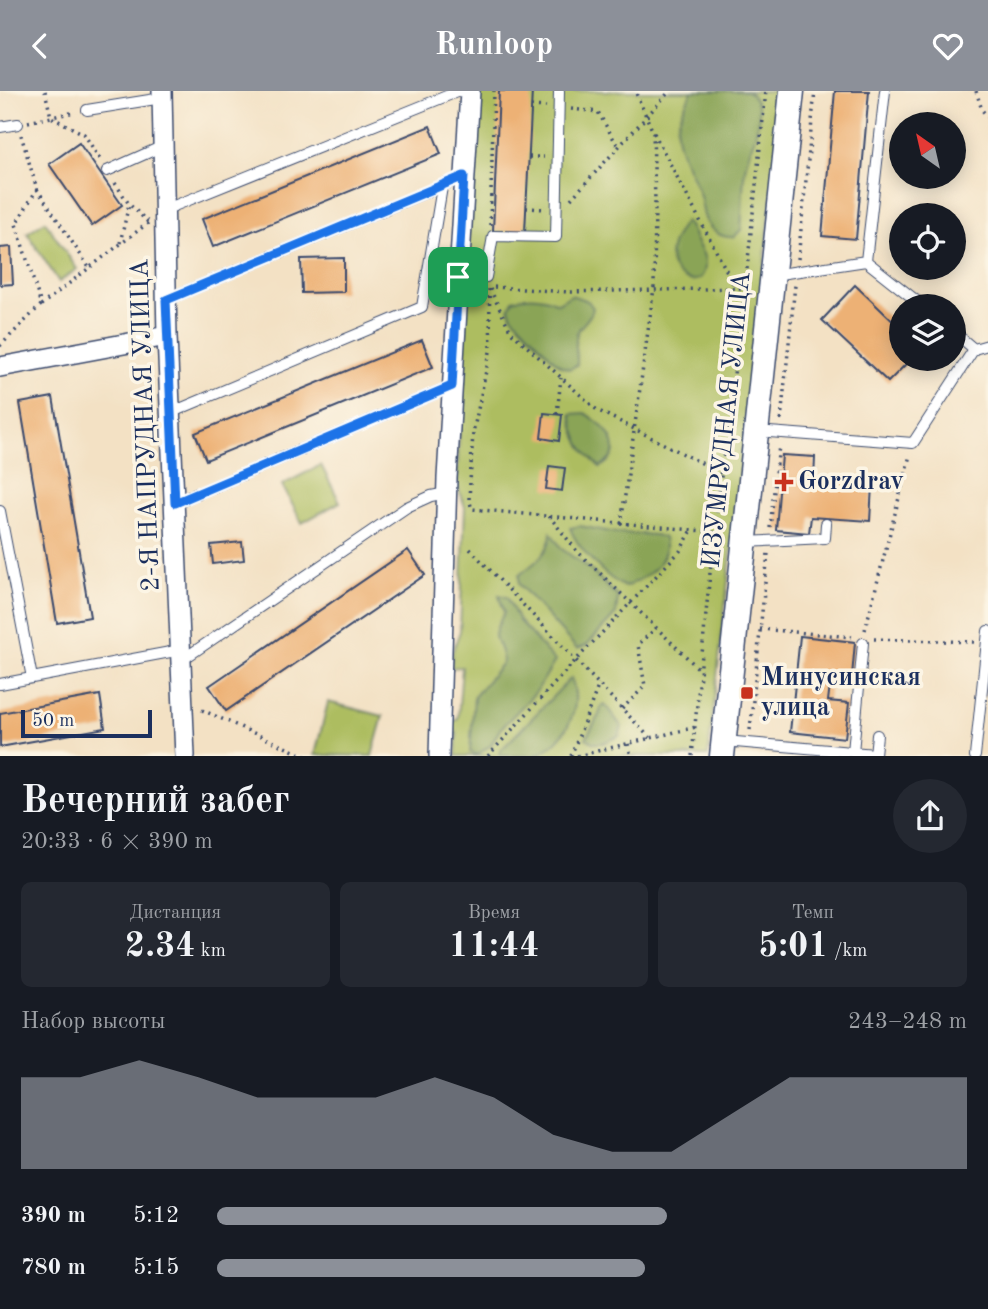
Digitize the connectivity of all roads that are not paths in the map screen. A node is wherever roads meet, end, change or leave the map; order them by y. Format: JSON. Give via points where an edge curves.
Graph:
{"nodes":[{"id":1,"x":459,"y":91,"type":"edge"},
{"id":2,"x":470,"y":91,"type":"edge"},
{"id":3,"x":559,"y":91,"type":"edge"},
{"id":4,"x":792,"y":91,"type":"edge"},
{"id":5,"x":885,"y":91,"type":"edge"},
{"id":6,"x":162,"y":95,"type":"edge"},
{"id":7,"x":87,"y":110,"type":"road end"},
{"id":8,"x":18,"y":124,"type":"road end"},
{"id":9,"x":0,"y":127,"type":"edge"},
{"id":10,"x":163,"y":146,"type":"junction"},
{"id":11,"x":107,"y":170,"type":"road end"},
{"id":12,"x":464,"y":176,"type":"junction"},
{"id":13,"x":442,"y":187,"type":"junction"},
{"id":14,"x":164,"y":210,"type":"junction"},
{"id":15,"x":866,"y":261,"type":"junction"},
{"id":16,"x":772,"y":276,"type":"junction"},
{"id":17,"x":458,"y":277,"type":"junction"},
{"id":18,"x":908,"y":294,"type":"edge"},
{"id":19,"x":166,"y":300,"type":"junction"},
{"id":20,"x":167,"y":336,"type":"junction"},
{"id":21,"x":966,"y":342,"type":"edge"},
{"id":22,"x":988,"y":345,"type":"edge"},
{"id":23,"x":974,"y":349,"type":"junction"},
{"id":24,"x":0,"y":367,"type":"edge"},
{"id":25,"x":452,"y":386,"type":"junction"},
{"id":26,"x":170,"y":413,"type":"junction"},
{"id":27,"x":756,"y":431,"type":"junction"},
{"id":28,"x":447,"y":493,"type":"junction"},
{"id":29,"x":175,"y":503,"type":"junction"},
{"id":30,"x":0,"y":511,"type":"edge"},
{"id":31,"x":826,"y":524,"type":"dead end"},
{"id":32,"x":745,"y":542,"type":"junction"},
{"id":33,"x":988,"y":631,"type":"edge"},
{"id":34,"x":863,"y":640,"type":"road end"},
{"id":35,"x":181,"y":655,"type":"junction"},
{"id":36,"x":32,"y":678,"type":"junction"},
{"id":37,"x":0,"y":684,"type":"edge"},
{"id":38,"x":877,"y":735,"type":"dead end"},
{"id":39,"x":723,"y":748,"type":"edge"},
{"id":40,"x":853,"y":752,"type":"junction"},
{"id":41,"x":185,"y":756,"type":"edge"},
{"id":42,"x":439,"y":756,"type":"edge"},
{"id":43,"x":975,"y":756,"type":"edge"}],
"edges":[{"from":1,"to":14,"type":"lane"},
{"from":2,"to":12,"type":"street"},
{"from":3,"to":17,"type":"lane","via":[[556,237],[494,236],[486,277]]},
{"from":4,"to":16,"type":"street","name":"ИЗУМРУДНАЯ УЛИЦА"},
{"from":5,"to":15,"type":"lane"},
{"from":6,"to":7,"type":"lane"},
{"from":6,"to":10,"type":"street","name":"2-Я НАПРУДНАЯ УЛИЦА"},
{"from":8,"to":9,"type":"lane"},
{"from":10,"to":11,"type":"lane"},
{"from":10,"to":14,"type":"street","name":"2-Я НАПРУДНАЯ УЛИЦА"},
{"from":12,"to":13,"type":"lane"},
{"from":12,"to":17,"type":"street"},
{"from":13,"to":19,"type":"lane"},
{"from":13,"to":26,"type":"lane","via":[[422,307]]},
{"from":14,"to":19,"type":"street","name":"2-Я НАПРУДНАЯ УЛИЦА"},
{"from":15,"to":16,"type":"lane"},
{"from":15,"to":18,"type":"lane"},
{"from":16,"to":27,"type":"street","name":"ИЗУМРУДНАЯ УЛИЦА"},
{"from":17,"to":25,"type":"street"},
{"from":19,"to":20,"type":"street","name":"2-Я НАПРУДНАЯ УЛИЦА"},
{"from":20,"to":24,"type":"street"},
{"from":20,"to":26,"type":"street","name":"2-Я НАПРУДНАЯ УЛИЦА"},
{"from":21,"to":23,"type":"lane"},
{"from":22,"to":23,"type":"lane"},
{"from":23,"to":27,"type":"lane","via":[[913,443]]},
{"from":25,"to":28,"type":"street"},
{"from":25,"to":29,"type":"lane"},
{"from":26,"to":29,"type":"street","name":"2-Я НАПРУДНАЯ УЛИЦА"},
{"from":27,"to":32,"type":"street","name":"ИЗУМРУДНАЯ УЛИЦА"},
{"from":28,"to":35,"type":"lane","via":[[407,507]]},
{"from":28,"to":42,"type":"street"},
{"from":29,"to":35,"type":"street","name":"2-Я НАПРУДНАЯ УЛИЦА"},
{"from":30,"to":36,"type":"lane"},
{"from":31,"to":32,"type":"lane","via":[[825,538]]},
{"from":32,"to":39,"type":"street","name":"ИЗУМРУДНАЯ УЛИЦА"},
{"from":33,"to":43,"type":"lane"},
{"from":34,"to":40,"type":"lane"},
{"from":35,"to":36,"type":"lane"},
{"from":35,"to":41,"type":"street","name":"2-Я НАПРУДНАЯ УЛИЦА"},
{"from":36,"to":37,"type":"lane"},
{"from":38,"to":40,"type":"lane","via":[[875,754]]},
{"from":39,"to":40,"type":"lane"}]}
